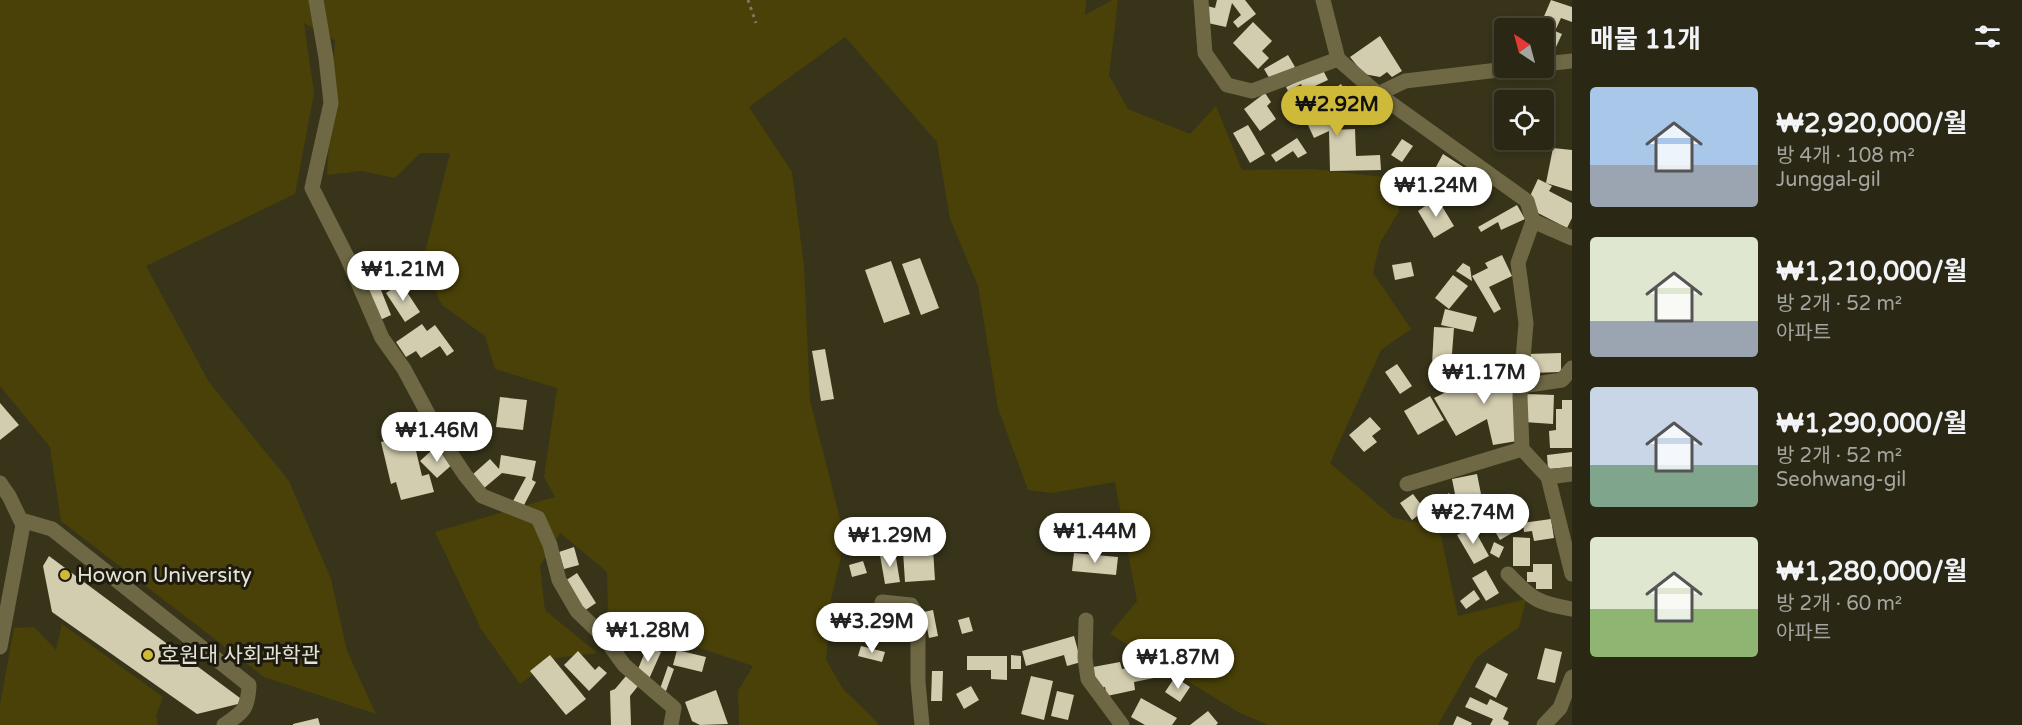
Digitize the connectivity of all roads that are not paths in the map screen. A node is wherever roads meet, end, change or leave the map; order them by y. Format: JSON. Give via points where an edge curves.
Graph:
{"nodes":[{"id":1,"x":316,"y":0,"type":"edge"},
{"id":2,"x":1201,"y":0,"type":"edge"},
{"id":3,"x":1323,"y":0,"type":"edge"},
{"id":4,"x":1338,"y":59,"type":"junction"},
{"id":5,"x":1572,"y":60,"type":"edge"},
{"id":6,"x":1554,"y":63,"type":"edge"},
{"id":7,"x":1494,"y":70,"type":"edge"},
{"id":8,"x":1378,"y":94,"type":"junction"},
{"id":9,"x":1533,"y":220,"type":"junction"},
{"id":10,"x":1572,"y":238,"type":"edge"},
{"id":11,"x":1572,"y":368,"type":"edge"},
{"id":12,"x":1521,"y":386,"type":"junction"},
{"id":13,"x":1522,"y":449,"type":"junction"},
{"id":14,"x":1572,"y":474,"type":"edge"},
{"id":15,"x":1548,"y":477,"type":"junction"},
{"id":16,"x":0,"y":483,"type":"edge"},
{"id":17,"x":1407,"y":484,"type":"dead end"},
{"id":18,"x":5,"y":496,"type":"edge"},
{"id":19,"x":21,"y":520,"type":"junction"},
{"id":20,"x":1508,"y":574,"type":"dead end"},
{"id":21,"x":1572,"y":574,"type":"edge"},
{"id":22,"x":6,"y":579,"type":"edge"},
{"id":23,"x":882,"y":602,"type":"dead end"},
{"id":24,"x":1572,"y":609,"type":"edge"},
{"id":25,"x":1086,"y":620,"type":"dead end"},
{"id":26,"x":0,"y":647,"type":"edge"},
{"id":27,"x":1572,"y":677,"type":"edge"},
{"id":28,"x":224,"y":725,"type":"edge"},
{"id":29,"x":671,"y":725,"type":"edge"},
{"id":30,"x":922,"y":725,"type":"edge"},
{"id":31,"x":1122,"y":725,"type":"edge"},
{"id":32,"x":1544,"y":725,"type":"edge"}],
"edges":[{"from":1,"to":29,"type":"street","via":[[331,103],[312,188],[382,338],[404,369],[443,442],[482,496],[538,518],[559,580],[577,611],[603,636],[624,665],[674,708]]},
{"from":2,"to":4,"type":"street","via":[[1205,53],[1227,85],[1252,91]]},
{"from":3,"to":4,"type":"street"},
{"from":4,"to":8,"type":"street"},
{"from":5,"to":6,"type":"street"},
{"from":7,"to":8,"type":"street","via":[[1405,81]]},
{"from":8,"to":9,"type":"street","via":[[1527,201]]},
{"from":9,"to":10,"type":"street"},
{"from":9,"to":12,"type":"street","via":[[1518,263],[1526,323]]},
{"from":11,"to":12,"type":"street","via":[[1562,380]]},
{"from":12,"to":13,"type":"street"},
{"from":13,"to":15,"type":"street"},
{"from":13,"to":17,"type":"street"},
{"from":14,"to":15,"type":"street"},
{"from":15,"to":21,"type":"street"},
{"from":16,"to":18,"type":"street"},
{"from":18,"to":19,"type":"street"},
{"from":19,"to":22,"type":"street","via":[[23,525]]},
{"from":19,"to":28,"type":"street","via":[[52,529],[249,686],[248,701],[241,714]]},
{"from":20,"to":24,"type":"street","via":[[1528,595],[1545,604]]},
{"from":22,"to":26,"type":"street"},
{"from":23,"to":30,"type":"street","via":[[911,605],[918,617]]},
{"from":25,"to":31,"type":"street","via":[[1088,679]]},
{"from":27,"to":32,"type":"street","via":[[1560,708]]}]}
